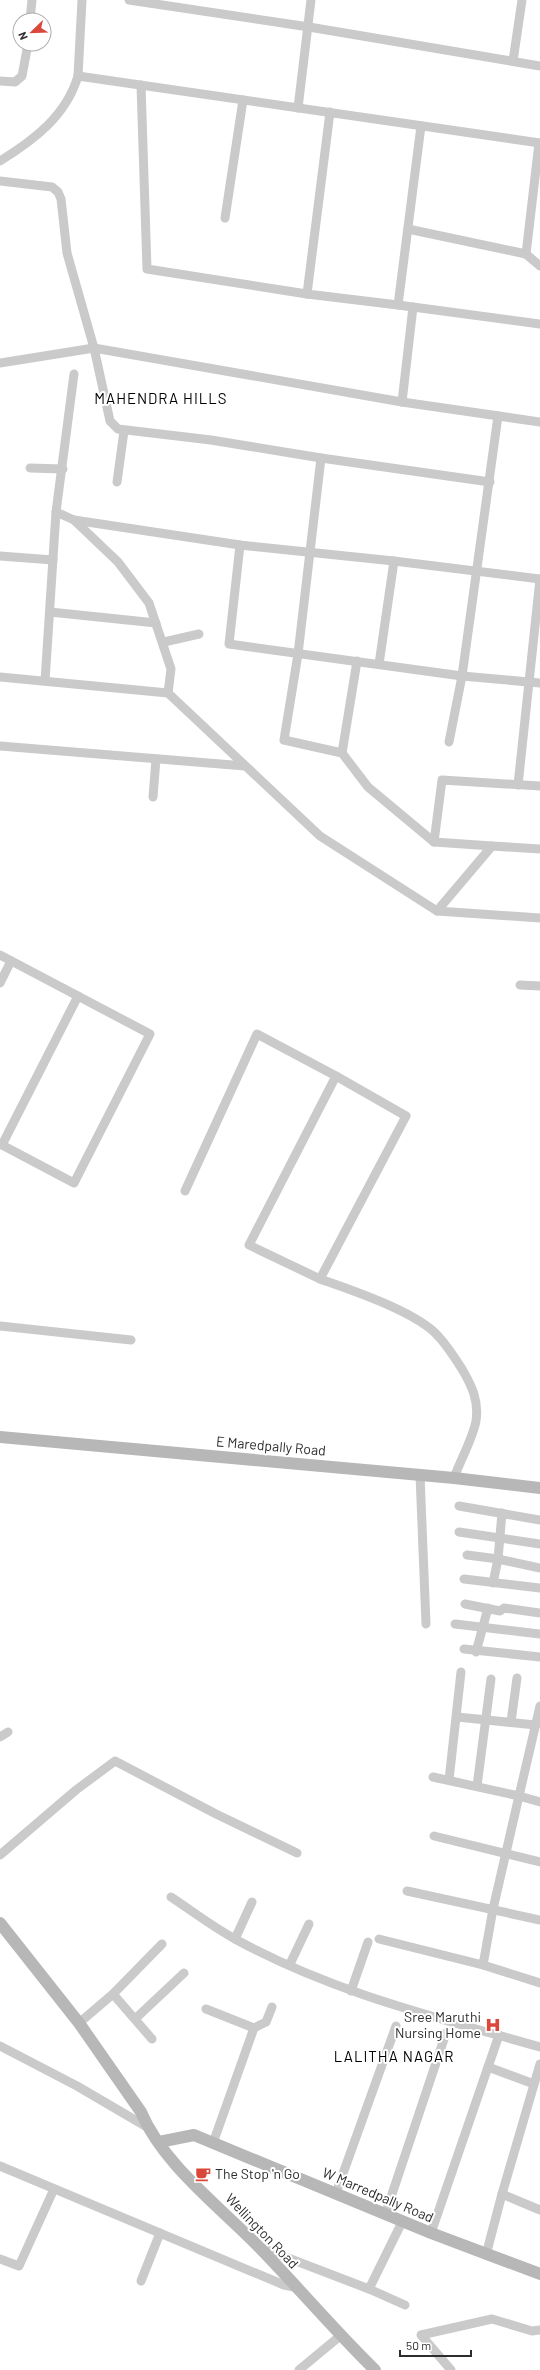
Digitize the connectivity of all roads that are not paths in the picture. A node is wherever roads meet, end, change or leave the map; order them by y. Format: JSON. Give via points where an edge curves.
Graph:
{"nodes":[{"id":1,"x":32,"y":0,"type":"edge"},
{"id":2,"x":82,"y":0,"type":"edge"},
{"id":3,"x":129,"y":0,"type":"edge"},
{"id":4,"x":311,"y":0,"type":"edge"},
{"id":5,"x":522,"y":0,"type":"edge"},
{"id":6,"x":31,"y":12,"type":"edge"},
{"id":7,"x":309,"y":27,"type":"junction"},
{"id":8,"x":26,"y":52,"type":"edge"},
{"id":9,"x":513,"y":61,"type":"junction"},
{"id":10,"x":540,"y":66,"type":"edge"},
{"id":11,"x":78,"y":76,"type":"junction"},
{"id":12,"x":0,"y":81,"type":"edge"},
{"id":13,"x":140,"y":85,"type":"junction"},
{"id":14,"x":243,"y":100,"type":"junction"},
{"id":15,"x":298,"y":108,"type":"junction"},
{"id":16,"x":330,"y":112,"type":"junction"},
{"id":17,"x":421,"y":126,"type":"junction"},
{"id":18,"x":539,"y":143,"type":"edge"},
{"id":19,"x":0,"y":161,"type":"edge"},
{"id":20,"x":0,"y":181,"type":"edge"},
{"id":21,"x":536,"y":204,"type":"edge"},
{"id":22,"x":225,"y":218,"type":"dead end"},
{"id":23,"x":408,"y":229,"type":"junction"},
{"id":24,"x":526,"y":254,"type":"junction"},
{"id":25,"x":540,"y":266,"type":"edge"},
{"id":26,"x":307,"y":294,"type":"junction"},
{"id":27,"x":398,"y":305,"type":"junction"},
{"id":28,"x":414,"y":307,"type":"junction"},
{"id":29,"x":540,"y":324,"type":"edge"},
{"id":30,"x":94,"y":348,"type":"junction"},
{"id":31,"x":0,"y":363,"type":"edge"},
{"id":32,"x":74,"y":374,"type":"dead end"},
{"id":33,"x":402,"y":402,"type":"junction"},
{"id":34,"x":498,"y":416,"type":"junction"},
{"id":35,"x":540,"y":422,"type":"edge"},
{"id":36,"x":124,"y":431,"type":"junction"},
{"id":37,"x":321,"y":458,"type":"junction"},
{"id":38,"x":30,"y":468,"type":"dead end"},
{"id":39,"x":63,"y":469,"type":"junction"},
{"id":40,"x":117,"y":482,"type":"dead end"},
{"id":41,"x":490,"y":482,"type":"junction"},
{"id":42,"x":56,"y":512,"type":"junction"},
{"id":43,"x":74,"y":520,"type":"junction"},
{"id":44,"x":240,"y":545,"type":"junction"},
{"id":45,"x":309,"y":552,"type":"junction"},
{"id":46,"x":0,"y":556,"type":"edge"},
{"id":47,"x":53,"y":560,"type":"junction"},
{"id":48,"x":394,"y":561,"type":"junction"},
{"id":49,"x":478,"y":571,"type":"junction"},
{"id":50,"x":540,"y":579,"type":"edge"},
{"id":51,"x":50,"y":612,"type":"junction"},
{"id":52,"x":156,"y":623,"type":"junction"},
{"id":53,"x":199,"y":634,"type":"dead end"},
{"id":54,"x":164,"y":642,"type":"junction"},
{"id":55,"x":298,"y":654,"type":"junction"},
{"id":56,"x":357,"y":661,"type":"junction"},
{"id":57,"x":379,"y":664,"type":"junction"},
{"id":58,"x":462,"y":676,"type":"junction"},
{"id":59,"x":0,"y":677,"type":"edge"},
{"id":60,"x":45,"y":681,"type":"junction"},
{"id":61,"x":530,"y":682,"type":"junction"},
{"id":62,"x":540,"y":683,"type":"edge"},
{"id":63,"x":168,"y":693,"type":"junction"},
{"id":64,"x":449,"y":742,"type":"dead end"},
{"id":65,"x":0,"y":746,"type":"edge"},
{"id":66,"x":342,"y":753,"type":"junction"},
{"id":67,"x":156,"y":759,"type":"junction"},
{"id":68,"x":245,"y":766,"type":"junction"},
{"id":69,"x":518,"y":785,"type":"junction"},
{"id":70,"x":540,"y":786,"type":"edge"},
{"id":71,"x":153,"y":797,"type":"dead end"},
{"id":72,"x":434,"y":842,"type":"junction"},
{"id":73,"x":492,"y":846,"type":"junction"},
{"id":74,"x":540,"y":849,"type":"edge"},
{"id":75,"x":437,"y":911,"type":"junction"},
{"id":76,"x":540,"y":918,"type":"edge"},
{"id":77,"x":0,"y":955,"type":"edge"},
{"id":78,"x":11,"y":962,"type":"junction"},
{"id":79,"x":0,"y":983,"type":"edge"},
{"id":80,"x":520,"y":985,"type":"dead end"},
{"id":81,"x":540,"y":986,"type":"edge"},
{"id":82,"x":78,"y":996,"type":"junction"},
{"id":83,"x":336,"y":1076,"type":"junction"},
{"id":84,"x":1,"y":1144,"type":"edge"},
{"id":85,"x":185,"y":1191,"type":"dead end"},
{"id":86,"x":320,"y":1279,"type":"junction"},
{"id":87,"x":0,"y":1326,"type":"edge"},
{"id":88,"x":131,"y":1340,"type":"dead end"},
{"id":89,"x":0,"y":1437,"type":"edge"},
{"id":90,"x":420,"y":1475,"type":"junction"},
{"id":91,"x":454,"y":1478,"type":"junction"},
{"id":92,"x":540,"y":1488,"type":"edge"},
{"id":93,"x":459,"y":1506,"type":"dead end"},
{"id":94,"x":502,"y":1514,"type":"junction"},
{"id":95,"x":540,"y":1520,"type":"edge"},
{"id":96,"x":459,"y":1532,"type":"dead end"},
{"id":97,"x":500,"y":1538,"type":"junction"},
{"id":98,"x":540,"y":1544,"type":"edge"},
{"id":99,"x":467,"y":1555,"type":"dead end"},
{"id":100,"x":498,"y":1559,"type":"junction"},
{"id":101,"x":540,"y":1568,"type":"edge"},
{"id":102,"x":464,"y":1579,"type":"dead end"},
{"id":103,"x":493,"y":1583,"type":"junction"},
{"id":104,"x":540,"y":1588,"type":"edge"},
{"id":105,"x":464,"y":1604,"type":"dead end"},
{"id":106,"x":488,"y":1608,"type":"junction"},
{"id":107,"x":540,"y":1613,"type":"edge"},
{"id":108,"x":426,"y":1624,"type":"dead end"},
{"id":109,"x":455,"y":1624,"type":"dead end"},
{"id":110,"x":484,"y":1628,"type":"junction"},
{"id":111,"x":540,"y":1634,"type":"edge"},
{"id":112,"x":464,"y":1649,"type":"dead end"},
{"id":113,"x":476,"y":1652,"type":"junction"},
{"id":114,"x":540,"y":1657,"type":"edge"},
{"id":115,"x":461,"y":1672,"type":"dead end"},
{"id":116,"x":517,"y":1678,"type":"dead end"},
{"id":117,"x":491,"y":1679,"type":"dead end"},
{"id":118,"x":540,"y":1706,"type":"edge"},
{"id":119,"x":457,"y":1716,"type":"junction"},
{"id":120,"x":486,"y":1720,"type":"junction"},
{"id":121,"x":511,"y":1722,"type":"junction"},
{"id":122,"x":536,"y":1725,"type":"junction"},
{"id":123,"x":433,"y":1776,"type":"dead end"},
{"id":124,"x":449,"y":1780,"type":"junction"},
{"id":125,"x":477,"y":1786,"type":"junction"},
{"id":126,"x":519,"y":1796,"type":"junction"},
{"id":127,"x":540,"y":1802,"type":"edge"},
{"id":128,"x":434,"y":1836,"type":"dead end"},
{"id":129,"x":506,"y":1852,"type":"junction"},
{"id":130,"x":297,"y":1853,"type":"dead end"},
{"id":131,"x":0,"y":1855,"type":"edge"},
{"id":132,"x":540,"y":1862,"type":"edge"},
{"id":133,"x":407,"y":1891,"type":"dead end"},
{"id":134,"x":171,"y":1897,"type":"dead end"},
{"id":135,"x":252,"y":1902,"type":"dead end"},
{"id":136,"x":493,"y":1909,"type":"junction"},
{"id":137,"x":540,"y":1920,"type":"edge"},
{"id":138,"x":0,"y":1923,"type":"edge"},
{"id":139,"x":309,"y":1924,"type":"dead end"},
{"id":140,"x":234,"y":1939,"type":"junction"},
{"id":141,"x":379,"y":1940,"type":"dead end"},
{"id":142,"x":368,"y":1942,"type":"dead end"},
{"id":143,"x":162,"y":1944,"type":"dead end"},
{"id":144,"x":290,"y":1964,"type":"junction"},
{"id":145,"x":483,"y":1965,"type":"junction"},
{"id":146,"x":184,"y":1973,"type":"dead end"},
{"id":147,"x":540,"y":1982,"type":"edge"},
{"id":148,"x":351,"y":1991,"type":"junction"},
{"id":149,"x":113,"y":1994,"type":"junction"},
{"id":150,"x":272,"y":2007,"type":"dead end"},
{"id":151,"x":206,"y":2009,"type":"dead end"},
{"id":152,"x":135,"y":2020,"type":"junction"},
{"id":153,"x":79,"y":2023,"type":"junction"},
{"id":154,"x":396,"y":2026,"type":"dead end"},
{"id":155,"x":254,"y":2028,"type":"junction"},
{"id":156,"x":446,"y":2033,"type":"dead end"},
{"id":157,"x":499,"y":2035,"type":"junction"},
{"id":158,"x":152,"y":2039,"type":"dead end"},
{"id":159,"x":0,"y":2046,"type":"edge"},
{"id":160,"x":540,"y":2047,"type":"edge"},
{"id":161,"x":540,"y":2066,"type":"edge"},
{"id":162,"x":488,"y":2067,"type":"junction"},
{"id":163,"x":537,"y":2083,"type":"edge"},
{"id":164,"x":147,"y":2127,"type":"junction"},
{"id":165,"x":159,"y":2142,"type":"junction"},
{"id":166,"x":212,"y":2143,"type":"junction"},
{"id":167,"x":0,"y":2166,"type":"edge"},
{"id":168,"x":54,"y":2189,"type":"junction"},
{"id":169,"x":336,"y":2193,"type":"junction"},
{"id":170,"x":502,"y":2194,"type":"junction"},
{"id":171,"x":540,"y":2210,"type":"edge"},
{"id":172,"x":385,"y":2214,"type":"junction"},
{"id":173,"x":402,"y":2222,"type":"junction"},
{"id":174,"x":160,"y":2233,"type":"junction"},
{"id":175,"x":431,"y":2234,"type":"junction"},
{"id":176,"x":259,"y":2247,"type":"junction"},
{"id":177,"x":486,"y":2255,"type":"junction"},
{"id":178,"x":0,"y":2259,"type":"edge"},
{"id":179,"x":540,"y":2274,"type":"edge"},
{"id":180,"x":141,"y":2281,"type":"dead end"},
{"id":181,"x":294,"y":2286,"type":"junction"},
{"id":182,"x":369,"y":2289,"type":"junction"},
{"id":183,"x":404,"y":2305,"type":"dead end"},
{"id":184,"x":540,"y":2330,"type":"edge"},
{"id":185,"x":340,"y":2336,"type":"junction"},
{"id":186,"x":299,"y":2370,"type":"edge"},
{"id":187,"x":375,"y":2370,"type":"edge"},
{"id":188,"x":451,"y":2370,"type":"edge"}],
"edges":[{"from":1,"to":6,"type":"street"},
{"from":2,"to":11,"type":"street"},
{"from":3,"to":7,"type":"street"},
{"from":4,"to":7,"type":"street"},
{"from":5,"to":9,"type":"street"},
{"from":7,"to":9,"type":"street"},
{"from":7,"to":15,"type":"street"},
{"from":8,"to":12,"type":"street","via":[[22,76],[15,82]]},
{"from":9,"to":10,"type":"street"},
{"from":11,"to":13,"type":"street"},
{"from":11,"to":19,"type":"street","via":[[72,95],[52,122]]},
{"from":13,"to":14,"type":"street"},
{"from":13,"to":26,"type":"street","via":[[147,269]]},
{"from":14,"to":15,"type":"street"},
{"from":14,"to":22,"type":"street"},
{"from":15,"to":16,"type":"street"},
{"from":16,"to":17,"type":"street"},
{"from":16,"to":26,"type":"street"},
{"from":17,"to":18,"type":"street"},
{"from":17,"to":23,"type":"street"},
{"from":18,"to":21,"type":"street"},
{"from":20,"to":30,"type":"street","via":[[52,188],[58,192],[67,253]]},
{"from":21,"to":24,"type":"street"},
{"from":23,"to":24,"type":"street"},
{"from":23,"to":27,"type":"street"},
{"from":24,"to":25,"type":"street"},
{"from":26,"to":27,"type":"street"},
{"from":27,"to":28,"type":"street"},
{"from":28,"to":29,"type":"street"},
{"from":28,"to":33,"type":"street"},
{"from":30,"to":31,"type":"street"},
{"from":30,"to":33,"type":"street"},
{"from":30,"to":36,"type":"street","via":[[110,422]]},
{"from":32,"to":39,"type":"street"},
{"from":33,"to":34,"type":"street"},
{"from":34,"to":35,"type":"street"},
{"from":34,"to":41,"type":"street"},
{"from":36,"to":37,"type":"street","via":[[211,440]]},
{"from":36,"to":40,"type":"street"},
{"from":37,"to":41,"type":"street"},
{"from":37,"to":45,"type":"street"},
{"from":38,"to":39,"type":"street"},
{"from":39,"to":42,"type":"street"},
{"from":41,"to":49,"type":"street"},
{"from":42,"to":43,"type":"street"},
{"from":42,"to":47,"type":"street"},
{"from":43,"to":44,"type":"street"},
{"from":43,"to":52,"type":"street","via":[[118,562],[150,603]]},
{"from":44,"to":45,"type":"street"},
{"from":44,"to":55,"type":"street","via":[[230,644]]},
{"from":45,"to":48,"type":"street"},
{"from":45,"to":55,"type":"street"},
{"from":46,"to":47,"type":"street"},
{"from":47,"to":51,"type":"street"},
{"from":48,"to":49,"type":"street"},
{"from":48,"to":57,"type":"street"},
{"from":49,"to":50,"type":"street"},
{"from":49,"to":58,"type":"street"},
{"from":50,"to":61,"type":"street"},
{"from":51,"to":52,"type":"street"},
{"from":51,"to":60,"type":"street"},
{"from":52,"to":54,"type":"street"},
{"from":53,"to":54,"type":"street"},
{"from":54,"to":63,"type":"street","via":[[171,669]]},
{"from":55,"to":56,"type":"street"},
{"from":55,"to":66,"type":"street","via":[[284,740]]},
{"from":56,"to":57,"type":"street"},
{"from":56,"to":66,"type":"street"},
{"from":57,"to":58,"type":"street"},
{"from":58,"to":61,"type":"street"},
{"from":58,"to":64,"type":"street"},
{"from":59,"to":60,"type":"street"},
{"from":60,"to":63,"type":"street"},
{"from":61,"to":62,"type":"street"},
{"from":61,"to":69,"type":"street"},
{"from":63,"to":68,"type":"street"},
{"from":65,"to":67,"type":"street"},
{"from":66,"to":72,"type":"street","via":[[368,787]]},
{"from":67,"to":68,"type":"street"},
{"from":67,"to":71,"type":"street"},
{"from":68,"to":75,"type":"street","via":[[320,836]]},
{"from":69,"to":70,"type":"street"},
{"from":69,"to":72,"type":"street","via":[[442,780]]},
{"from":72,"to":73,"type":"street"},
{"from":73,"to":74,"type":"street"},
{"from":73,"to":75,"type":"street"},
{"from":75,"to":76,"type":"street"},
{"from":77,"to":78,"type":"street"},
{"from":78,"to":79,"type":"street"},
{"from":78,"to":82,"type":"street"},
{"from":80,"to":81,"type":"street"},
{"from":82,"to":84,"type":"street"},
{"from":82,"to":84,"type":"street","via":[[150,1034],[74,1182]]},
{"from":83,"to":85,"type":"street","via":[[257,1034]]},
{"from":83,"to":86,"type":"street","via":[[406,1116]]},
{"from":83,"to":86,"type":"street","via":[[249,1245]]},
{"from":86,"to":91,"type":"street","via":[[369,1296],[419,1321],[439,1336],[455,1359],[472,1386],[476,1403],[476,1422]]},
{"from":87,"to":88,"type":"street"},
{"from":89,"to":90,"type":"main road","name":"E Maredpally Road"},
{"from":90,"to":91,"type":"main road","name":"E Maredpally Road"},
{"from":90,"to":108,"type":"street"},
{"from":91,"to":92,"type":"main road","name":"E Maredpally Road"},
{"from":93,"to":94,"type":"street"},
{"from":94,"to":95,"type":"street"},
{"from":94,"to":97,"type":"street"},
{"from":96,"to":97,"type":"street"},
{"from":97,"to":98,"type":"street"},
{"from":97,"to":100,"type":"street"},
{"from":99,"to":100,"type":"street"},
{"from":100,"to":101,"type":"street"},
{"from":100,"to":103,"type":"street"},
{"from":102,"to":103,"type":"street"},
{"from":103,"to":104,"type":"street"},
{"from":105,"to":106,"type":"street"},
{"from":106,"to":107,"type":"street"},
{"from":106,"to":110,"type":"street"},
{"from":109,"to":110,"type":"street"},
{"from":110,"to":111,"type":"street"},
{"from":110,"to":113,"type":"street"},
{"from":112,"to":113,"type":"street"},
{"from":113,"to":114,"type":"street"},
{"from":115,"to":119,"type":"street"},
{"from":116,"to":121,"type":"street"},
{"from":117,"to":120,"type":"street"},
{"from":118,"to":122,"type":"street"},
{"from":119,"to":120,"type":"street"},
{"from":119,"to":124,"type":"street"},
{"from":120,"to":121,"type":"street"},
{"from":120,"to":125,"type":"street"},
{"from":121,"to":122,"type":"street"},
{"from":122,"to":126,"type":"street"},
{"from":123,"to":124,"type":"street"},
{"from":124,"to":125,"type":"street"},
{"from":125,"to":126,"type":"street"},
{"from":126,"to":127,"type":"street"},
{"from":126,"to":129,"type":"street"},
{"from":128,"to":129,"type":"street"},
{"from":129,"to":132,"type":"street"},
{"from":129,"to":136,"type":"street"},
{"from":130,"to":131,"type":"street","via":[[115,1761],[76,1790]]},
{"from":133,"to":136,"type":"street"},
{"from":134,"to":140,"type":"street"},
{"from":135,"to":140,"type":"street"},
{"from":136,"to":137,"type":"street"},
{"from":136,"to":145,"type":"street"},
{"from":138,"to":153,"type":"main road","name":"Wellington Road"},
{"from":139,"to":144,"type":"street"},
{"from":140,"to":144,"type":"street"},
{"from":141,"to":145,"type":"street"},
{"from":142,"to":148,"type":"street"},
{"from":143,"to":149,"type":"street"},
{"from":144,"to":148,"type":"street"},
{"from":145,"to":147,"type":"street"},
{"from":146,"to":152,"type":"street"},
{"from":148,"to":157,"type":"street","via":[[402,2009]]},
{"from":149,"to":152,"type":"street"},
{"from":149,"to":153,"type":"street"},
{"from":150,"to":155,"type":"street","via":[[266,2022]]},
{"from":151,"to":155,"type":"street"},
{"from":152,"to":158,"type":"street"},
{"from":153,"to":164,"type":"main road","name":"Wellington Road","via":[[141,2112]]},
{"from":154,"to":169,"type":"street"},
{"from":155,"to":166,"type":"street"},
{"from":156,"to":172,"type":"street"},
{"from":157,"to":160,"type":"street"},
{"from":157,"to":162,"type":"street"},
{"from":159,"to":164,"type":"street","via":[[77,2086]]},
{"from":161,"to":163,"type":"street"},
{"from":162,"to":163,"type":"street"},
{"from":162,"to":175,"type":"street"},
{"from":163,"to":170,"type":"street"},
{"from":164,"to":165,"type":"main road","name":"Wellington Road"},
{"from":165,"to":166,"type":"main road","name":"W Marredpally Road","via":[[194,2135]]},
{"from":165,"to":176,"type":"main road","name":"Wellington Road","via":[[177,2166]]},
{"from":166,"to":169,"type":"main road","name":"W Marredpally Road"},
{"from":167,"to":168,"type":"street"},
{"from":168,"to":174,"type":"street"},
{"from":168,"to":178,"type":"street","via":[[19,2266]]},
{"from":169,"to":172,"type":"main road","name":"W Marredpally Road"},
{"from":170,"to":171,"type":"street"},
{"from":170,"to":177,"type":"street"},
{"from":172,"to":173,"type":"main road","name":"W Marredpally Road"},
{"from":173,"to":175,"type":"main road","name":"W Marredpally Road"},
{"from":173,"to":182,"type":"street"},
{"from":174,"to":180,"type":"street"},
{"from":174,"to":181,"type":"street","via":[[284,2285]]},
{"from":175,"to":177,"type":"main road","name":"W Marredpally Road"},
{"from":176,"to":181,"type":"main road","name":"Wellington Road"},
{"from":176,"to":182,"type":"street"},
{"from":177,"to":179,"type":"main road","name":"W Marredpally Road"},
{"from":181,"to":185,"type":"main road","name":"Wellington Road"},
{"from":182,"to":183,"type":"street"},
{"from":184,"to":188,"type":"street","via":[[532,2331],[492,2319],[421,2335]]},
{"from":185,"to":186,"type":"street"},
{"from":185,"to":187,"type":"main road","name":"Wellington Road"}]}
